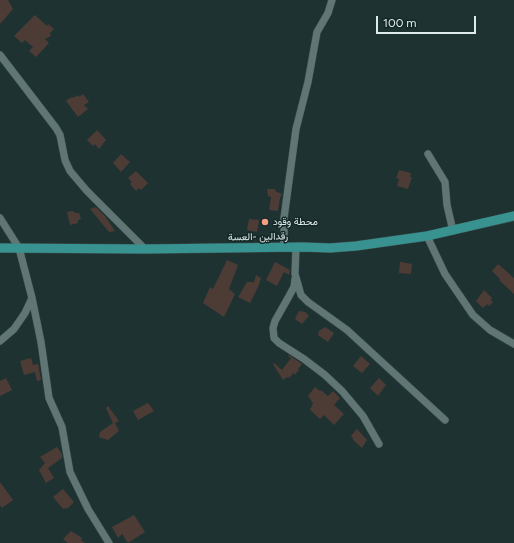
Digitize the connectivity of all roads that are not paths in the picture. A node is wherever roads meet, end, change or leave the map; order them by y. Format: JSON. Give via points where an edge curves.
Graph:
{"nodes":[{"id":1,"x":332,"y":0,"type":"edge"},
{"id":2,"x":0,"y":55,"type":"edge"},
{"id":3,"x":428,"y":154,"type":"dead end"},
{"id":4,"x":514,"y":216,"type":"edge"},
{"id":5,"x":0,"y":218,"type":"edge"},
{"id":6,"x":453,"y":231,"type":"junction"},
{"id":7,"x":427,"y":236,"type":"junction"},
{"id":8,"x":296,"y":247,"type":"junction"},
{"id":9,"x":0,"y":248,"type":"edge"},
{"id":10,"x":19,"y":248,"type":"junction"},
{"id":11,"x":284,"y":248,"type":"junction"},
{"id":12,"x":145,"y":249,"type":"junction"},
{"id":13,"x":295,"y":274,"type":"junction"},
{"id":14,"x":32,"y":298,"type":"junction"},
{"id":15,"x":0,"y":341,"type":"edge"},
{"id":16,"x":514,"y":344,"type":"edge"},
{"id":17,"x":445,"y":420,"type":"dead end"},
{"id":18,"x":379,"y":444,"type":"dead end"},
{"id":19,"x":109,"y":543,"type":"edge"}],
"edges":[{"from":1,"to":11,"type":"street","via":[[317,32],[296,129],[284,218]]},
{"from":2,"to":12,"type":"street","via":[[56,128],[70,171]]},
{"from":3,"to":6,"type":"street","via":[[445,182]]},
{"from":4,"to":6,"type":"main road","name":"رقدالين -العسة"},
{"from":5,"to":10,"type":"street"},
{"from":6,"to":7,"type":"main road","name":"رقدالين -العسة"},
{"from":7,"to":8,"type":"main road","name":"رقدالين -العسة","via":[[356,246]]},
{"from":7,"to":16,"type":"street","via":[[445,274],[473,315],[490,330]]},
{"from":8,"to":11,"type":"main road","name":"رقدالين -العسة"},
{"from":8,"to":13,"type":"street"},
{"from":9,"to":10,"type":"main road","name":"رقدالين -العسة"},
{"from":10,"to":12,"type":"main road","name":"رقدالين -العسة"},
{"from":10,"to":14,"type":"street"},
{"from":11,"to":12,"type":"main road","name":"رقدالين -العسة"},
{"from":13,"to":17,"type":"street","via":[[301,295],[308,302],[347,330]]},
{"from":13,"to":18,"type":"street","via":[[294,287],[275,321],[274,338],[325,375],[342,391],[362,416]]},
{"from":14,"to":15,"type":"street","via":[[14,329]]},
{"from":14,"to":19,"type":"street","via":[[49,398],[62,427],[70,472],[88,509]]}]}
